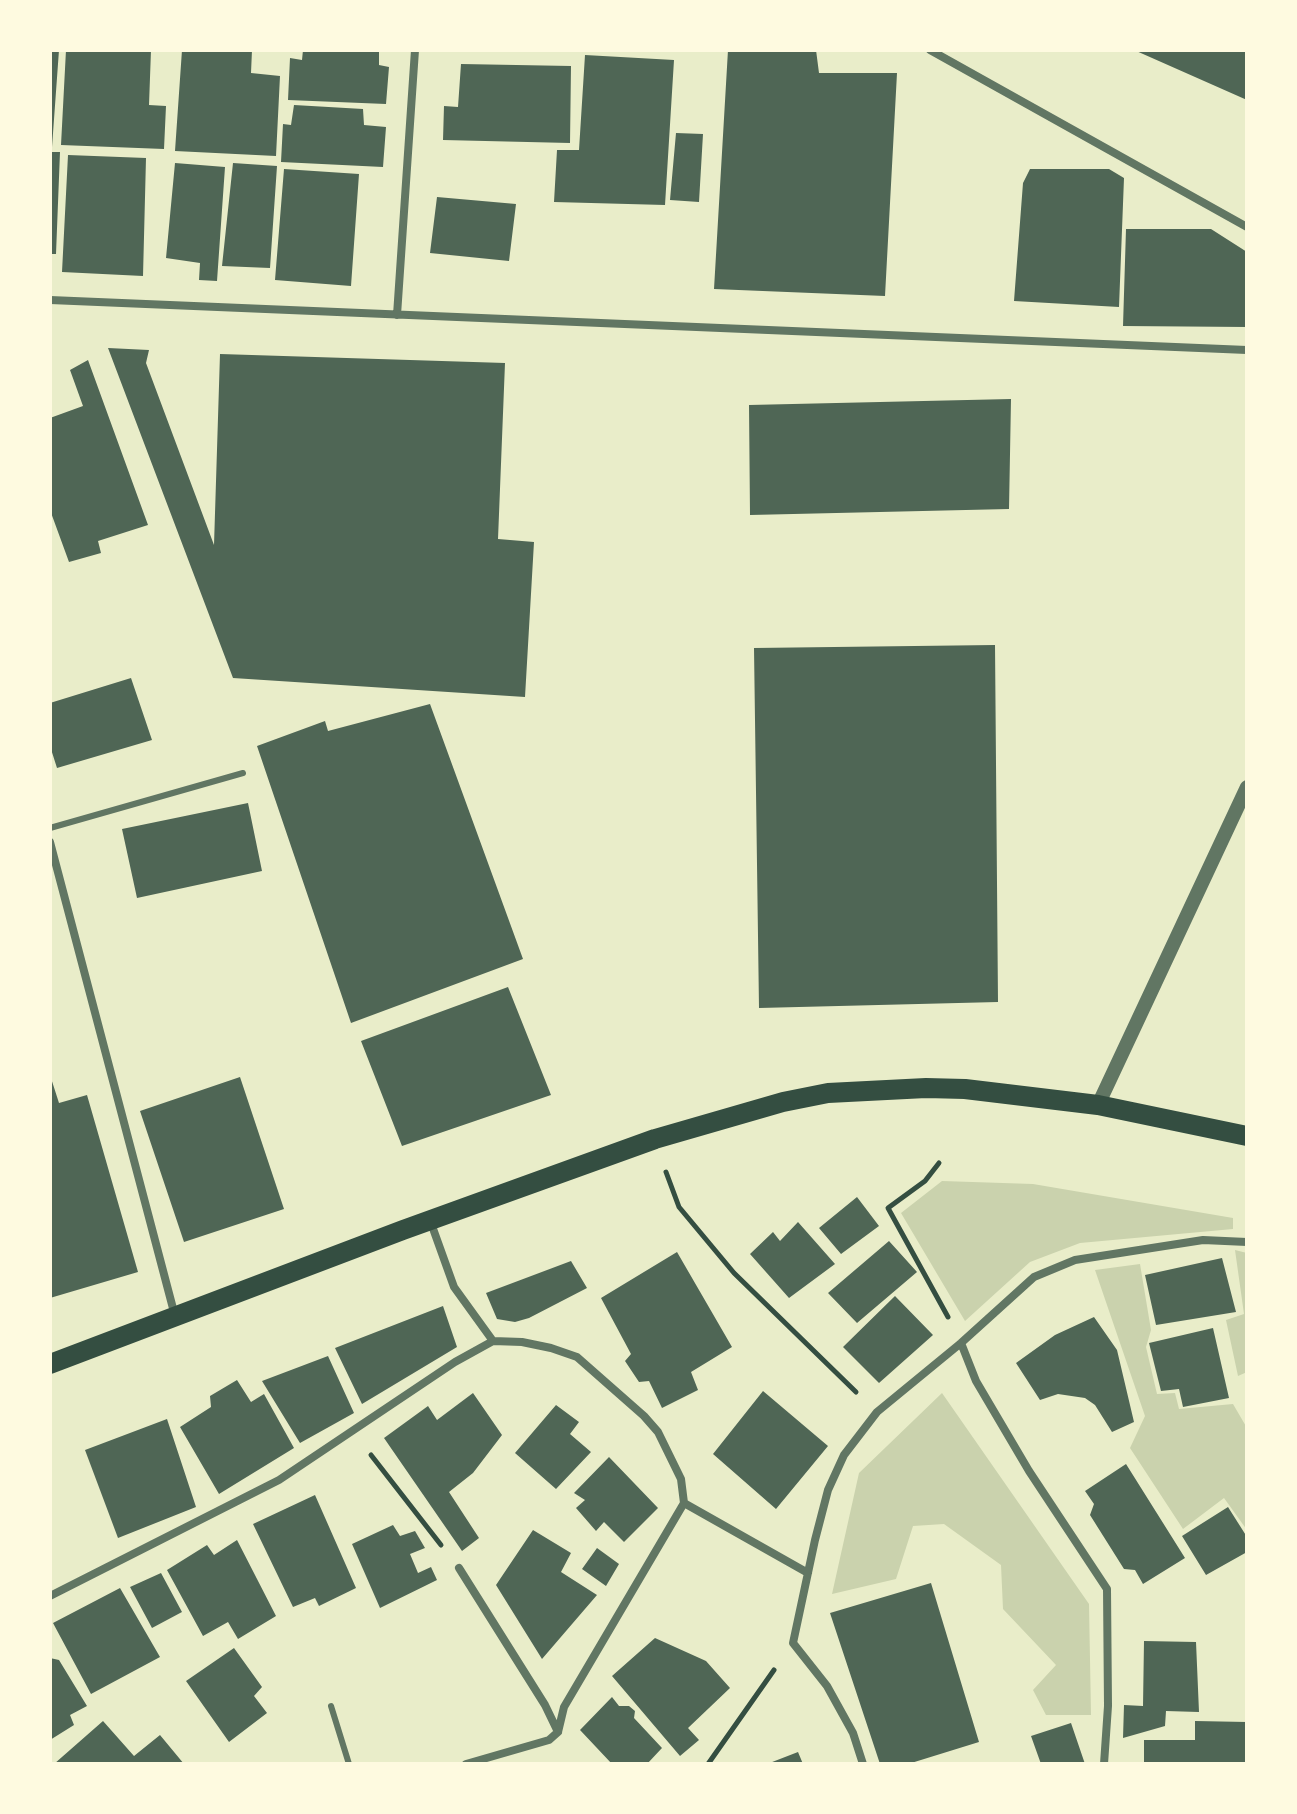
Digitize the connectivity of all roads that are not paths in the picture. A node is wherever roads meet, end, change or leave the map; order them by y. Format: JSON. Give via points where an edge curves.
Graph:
{"nodes":[{"id":1,"x":415,"y":50,"type":"edge"},
{"id":2,"x":930,"y":50,"type":"edge"},
{"id":3,"x":1247,"y":227,"type":"edge"},
{"id":4,"x":50,"y":300,"type":"edge"},
{"id":5,"x":397,"y":315,"type":"junction"},
{"id":6,"x":1247,"y":350,"type":"edge"},
{"id":7,"x":243,"y":773,"type":"dead end"},
{"id":8,"x":1247,"y":787,"type":"edge"},
{"id":9,"x":50,"y":828,"type":"edge"},
{"id":10,"x":50,"y":842,"type":"edge"},
{"id":11,"x":1098,"y":1105,"type":"junction"},
{"id":12,"x":1247,"y":1136,"type":"edge"},
{"id":13,"x":430,"y":1221,"type":"junction"},
{"id":14,"x":1247,"y":1242,"type":"edge"},
{"id":15,"x":175,"y":1317,"type":"junction"},
{"id":16,"x":493,"y":1341,"type":"junction"},
{"id":17,"x":961,"y":1343,"type":"junction"},
{"id":18,"x":50,"y":1364,"type":"edge"},
{"id":19,"x":684,"y":1503,"type":"junction"},
{"id":20,"x":459,"y":1568,"type":"road end"},
{"id":21,"x":808,"y":1573,"type":"junction"},
{"id":22,"x":50,"y":1596,"type":"edge"},
{"id":23,"x":331,"y":1706,"type":"dead end"},
{"id":24,"x":558,"y":1732,"type":"junction"},
{"id":25,"x":349,"y":1764,"type":"edge"},
{"id":26,"x":466,"y":1764,"type":"edge"},
{"id":27,"x":863,"y":1764,"type":"edge"},
{"id":28,"x":1104,"y":1764,"type":"edge"}],
"edges":[{"from":1,"to":5,"type":"street"},
{"from":2,"to":3,"type":"street"},
{"from":4,"to":5,"type":"street"},
{"from":5,"to":6,"type":"street"},
{"from":7,"to":9,"type":"lane"},
{"from":8,"to":11,"type":"street"},
{"from":10,"to":15,"type":"street"},
{"from":11,"to":12,"type":"main road"},
{"from":11,"to":13,"type":"main road","via":[[965,1089],[828,1093],[655,1139]]},
{"from":13,"to":15,"type":"main road"},
{"from":13,"to":16,"type":"street","via":[[454,1287]]},
{"from":14,"to":17,"type":"street","via":[[1203,1240],[1075,1260],[1034,1277]]},
{"from":15,"to":18,"type":"main road"},
{"from":16,"to":19,"type":"street","via":[[522,1342],[577,1357],[658,1432],[681,1479]]},
{"from":16,"to":22,"type":"street","via":[[239,1502]]},
{"from":17,"to":21,"type":"street","via":[[877,1412],[844,1455],[828,1490]]},
{"from":17,"to":28,"type":"street","via":[[976,1381],[1029,1471],[1107,1589]]},
{"from":19,"to":21,"type":"street"},
{"from":19,"to":24,"type":"street","via":[[564,1707]]},
{"from":20,"to":24,"type":"street"},
{"from":21,"to":27,"type":"street","via":[[793,1643],[827,1686]]},
{"from":23,"to":25,"type":"lane"},
{"from":24,"to":26,"type":"street","via":[[549,1740]]}]}
